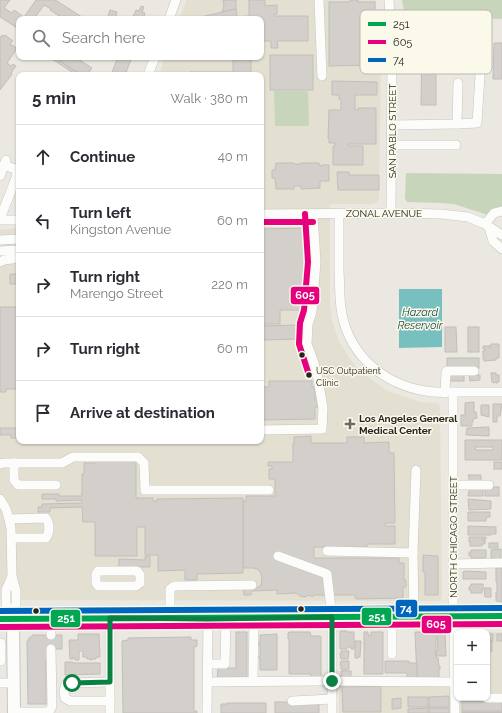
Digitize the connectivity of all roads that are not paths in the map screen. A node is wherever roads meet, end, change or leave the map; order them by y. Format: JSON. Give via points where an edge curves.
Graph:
{"nodes":[{"id":1,"x":176,"y":0,"type":"edge"},
{"id":2,"x":319,"y":0,"type":"edge"},
{"id":3,"x":389,"y":0,"type":"edge"},
{"id":4,"x":390,"y":10,"type":"edge"},
{"id":5,"x":170,"y":16,"type":"edge"},
{"id":6,"x":154,"y":60,"type":"edge"},
{"id":7,"x":149,"y":72,"type":"edge"},
{"id":8,"x":392,"y":74,"type":"edge"},
{"id":9,"x":480,"y":74,"type":"edge"},
{"id":10,"x":322,"y":76,"type":"dead end"},
{"id":11,"x":458,"y":83,"type":"dead end"},
{"id":12,"x":392,"y":124,"type":"junction"},
{"id":13,"x":457,"y":124,"type":"junction"},
{"id":14,"x":392,"y":145,"type":"junction"},
{"id":15,"x":456,"y":145,"type":"dead end"},
{"id":16,"x":16,"y":170,"type":"edge"},
{"id":17,"x":0,"y":176,"type":"edge"},
{"id":18,"x":16,"y":178,"type":"edge"},
{"id":19,"x":502,"y":211,"type":"edge"},
{"id":20,"x":339,"y":213,"type":"junction"},
{"id":21,"x":391,"y":213,"type":"junction"},
{"id":22,"x":264,"y":214,"type":"edge"},
{"id":23,"x":313,"y":214,"type":"junction"},
{"id":24,"x":0,"y":220,"type":"edge"},
{"id":25,"x":16,"y":220,"type":"edge"},
{"id":26,"x":487,"y":226,"type":"junction"},
{"id":27,"x":502,"y":235,"type":"edge"},
{"id":28,"x":16,"y":239,"type":"edge"},
{"id":29,"x":0,"y":240,"type":"edge"},
{"id":30,"x":502,"y":249,"type":"edge"},
{"id":31,"x":16,"y":250,"type":"edge"},
{"id":32,"x":0,"y":252,"type":"edge"},
{"id":33,"x":16,"y":258,"type":"edge"},
{"id":34,"x":0,"y":262,"type":"edge"},
{"id":35,"x":474,"y":371,"type":"dead end"},
{"id":36,"x":449,"y":392,"type":"junction"},
{"id":37,"x":502,"y":392,"type":"edge"},
{"id":38,"x":264,"y":430,"type":"edge"},
{"id":39,"x":14,"y":463,"type":"junction"},
{"id":40,"x":0,"y":464,"type":"edge"},
{"id":41,"x":416,"y":470,"type":"dead end"},
{"id":42,"x":453,"y":485,"type":"junction"},
{"id":43,"x":489,"y":485,"type":"dead end"},
{"id":44,"x":56,"y":486,"type":"dead end"},
{"id":45,"x":269,"y":490,"type":"dead end"},
{"id":46,"x":0,"y":499,"type":"edge"},
{"id":47,"x":9,"y":519,"type":"junction"},
{"id":48,"x":12,"y":538,"type":"junction"},
{"id":49,"x":327,"y":552,"type":"dead end"},
{"id":50,"x":413,"y":553,"type":"junction"},
{"id":51,"x":278,"y":556,"type":"dead end"},
{"id":52,"x":502,"y":563,"type":"edge"},
{"id":53,"x":453,"y":564,"type":"junction"},
{"id":54,"x":252,"y":584,"type":"dead end"},
{"id":55,"x":502,"y":616,"type":"edge"},
{"id":56,"x":332,"y":617,"type":"junction"},
{"id":57,"x":392,"y":617,"type":"junction"},
{"id":58,"x":414,"y":617,"type":"junction"},
{"id":59,"x":454,"y":617,"type":"junction"},
{"id":60,"x":51,"y":618,"type":"junction"},
{"id":61,"x":110,"y":618,"type":"junction"},
{"id":62,"x":170,"y":618,"type":"junction"},
{"id":63,"x":226,"y":618,"type":"junction"},
{"id":64,"x":254,"y":618,"type":"junction"},
{"id":65,"x":0,"y":619,"type":"edge"},
{"id":66,"x":14,"y":619,"type":"junction"},
{"id":67,"x":208,"y":619,"type":"junction"},
{"id":68,"x":52,"y":635,"type":"dead end"},
{"id":69,"x":14,"y":642,"type":"junction"},
{"id":70,"x":0,"y":643,"type":"edge"},
{"id":71,"x":52,"y":649,"type":"dead end"},
{"id":72,"x":392,"y":654,"type":"dead end"},
{"id":73,"x":1,"y":661,"type":"edge"},
{"id":74,"x":14,"y":661,"type":"junction"},
{"id":75,"x":207,"y":664,"type":"junction"},
{"id":76,"x":455,"y":665,"type":"edge"},
{"id":77,"x":253,"y":681,"type":"junction"},
{"id":78,"x":332,"y":681,"type":"junction"},
{"id":79,"x":110,"y":682,"type":"junction"},
{"id":80,"x":207,"y":682,"type":"junction"},
{"id":81,"x":454,"y":682,"type":"edge"},
{"id":82,"x":0,"y":683,"type":"edge"},
{"id":83,"x":14,"y":683,"type":"junction"},
{"id":84,"x":490,"y":698,"type":"edge"},
{"id":85,"x":502,"y":698,"type":"edge"},
{"id":86,"x":332,"y":699,"type":"junction"},
{"id":87,"x":110,"y":701,"type":"junction"},
{"id":88,"x":292,"y":701,"type":"dead end"},
{"id":89,"x":456,"y":701,"type":"edge"},
{"id":90,"x":14,"y":713,"type":"edge"},
{"id":91,"x":110,"y":713,"type":"edge"},
{"id":92,"x":207,"y":713,"type":"edge"},
{"id":93,"x":332,"y":713,"type":"edge"},
{"id":94,"x":455,"y":713,"type":"edge"}],
"edges":[{"from":1,"to":5,"type":"street"},
{"from":2,"to":10,"type":"street"},
{"from":3,"to":4,"type":"street","name":"SAN PABLO STREET"},
{"from":6,"to":7,"type":"street"},
{"from":8,"to":12,"type":"street","name":"SAN PABLO STREET"},
{"from":9,"to":13,"type":"street","via":[[477,123]]},
{"from":11,"to":13,"type":"street"},
{"from":12,"to":13,"type":"street"},
{"from":12,"to":14,"type":"street","name":"SAN PABLO STREET"},
{"from":14,"to":15,"type":"street"},
{"from":14,"to":21,"type":"street","name":"SAN PABLO STREET"},
{"from":16,"to":17,"type":"street","via":[[5,162]]},
{"from":18,"to":24,"type":"street"},
{"from":19,"to":26,"type":"street","via":[[494,213],[489,218]]},
{"from":20,"to":21,"type":"street","name":"ZONAL AVENUE"},
{"from":20,"to":23,"type":"street","name":"ZONAL AVENUE"},
{"from":20,"to":36,"type":"street","via":[[340,306],[344,324],[354,346],[369,364],[403,386],[427,392]]},
{"from":21,"to":26,"type":"street","name":"ZONAL AVENUE","via":[[454,215]]},
{"from":22,"to":23,"type":"street","name":"ZONAL AVENUE"},
{"from":23,"to":38,"type":"street","via":[[316,262],[307,344],[317,374],[323,408],[322,430]]},
{"from":24,"to":25,"type":"street"},
{"from":26,"to":27,"type":"street","name":"ZONAL AVENUE"},
{"from":26,"to":30,"type":"street","via":[[493,241]]},
{"from":28,"to":29,"type":"street"},
{"from":31,"to":32,"type":"street"},
{"from":33,"to":34,"type":"street"},
{"from":35,"to":36,"type":"street","name":"NORTH CHICAGO STREET","via":[[447,371]]},
{"from":36,"to":37,"type":"street"},
{"from":36,"to":42,"type":"street","name":"NORTH CHICAGO STREET"},
{"from":39,"to":40,"type":"street"},
{"from":39,"to":44,"type":"street","via":[[14,480],[18,485]]},
{"from":39,"to":45,"type":"street","via":[[62,463],[73,457],[138,457],[144,463],[146,490]]},
{"from":41,"to":50,"type":"street"},
{"from":42,"to":43,"type":"street"},
{"from":42,"to":53,"type":"street","name":"NORTH CHICAGO STREET"},
{"from":46,"to":47,"type":"street"},
{"from":47,"to":48,"type":"street"},
{"from":47,"to":48,"type":"street","via":[[46,518],[48,522],[46,538]]},
{"from":48,"to":66,"type":"street","via":[[12,577],[6,590],[6,604]]},
{"from":49,"to":50,"type":"street"},
{"from":50,"to":58,"type":"street"},
{"from":51,"to":56,"type":"street","via":[[327,574]]},
{"from":52,"to":53,"type":"street"},
{"from":53,"to":59,"type":"street","name":"NORTH CHICAGO STREET"},
{"from":54,"to":62,"type":"street","via":[[174,586],[170,589]]},
{"from":55,"to":59,"type":"main road"},
{"from":56,"to":57,"type":"main road"},
{"from":56,"to":64,"type":"main road"},
{"from":56,"to":78,"type":"street"},
{"from":57,"to":58,"type":"main road"},
{"from":57,"to":72,"type":"street"},
{"from":58,"to":59,"type":"main road"},
{"from":59,"to":76,"type":"street","name":"NORTH CHICAGO STREET"},
{"from":60,"to":61,"type":"main road"},
{"from":60,"to":66,"type":"main road"},
{"from":60,"to":68,"type":"street"},
{"from":61,"to":62,"type":"main road"},
{"from":61,"to":79,"type":"street"},
{"from":62,"to":67,"type":"main road"},
{"from":63,"to":64,"type":"main road"},
{"from":63,"to":67,"type":"main road"},
{"from":63,"to":75,"type":"street","via":[[225,664]]},
{"from":64,"to":77,"type":"street"},
{"from":65,"to":66,"type":"main road"},
{"from":66,"to":69,"type":"main road"},
{"from":67,"to":75,"type":"street"},
{"from":69,"to":70,"type":"street"},
{"from":69,"to":74,"type":"main road"},
{"from":70,"to":73,"type":"street"},
{"from":71,"to":90,"type":"street","via":[[50,710]]},
{"from":73,"to":74,"type":"street"},
{"from":74,"to":83,"type":"main road"},
{"from":75,"to":80,"type":"street"},
{"from":77,"to":78,"type":"street"},
{"from":77,"to":80,"type":"street"},
{"from":78,"to":81,"type":"street"},
{"from":78,"to":86,"type":"street"},
{"from":79,"to":87,"type":"street"},
{"from":79,"to":87,"type":"street","via":[[66,684],[64,691],[65,698],[70,701]]},
{"from":80,"to":92,"type":"street"},
{"from":82,"to":83,"type":"street"},
{"from":83,"to":90,"type":"main road"},
{"from":84,"to":85,"type":"street"},
{"from":86,"to":88,"type":"street"},
{"from":86,"to":93,"type":"street"},
{"from":87,"to":91,"type":"street"},
{"from":89,"to":94,"type":"street","name":"NORTH CHICAGO STREET"}]}
